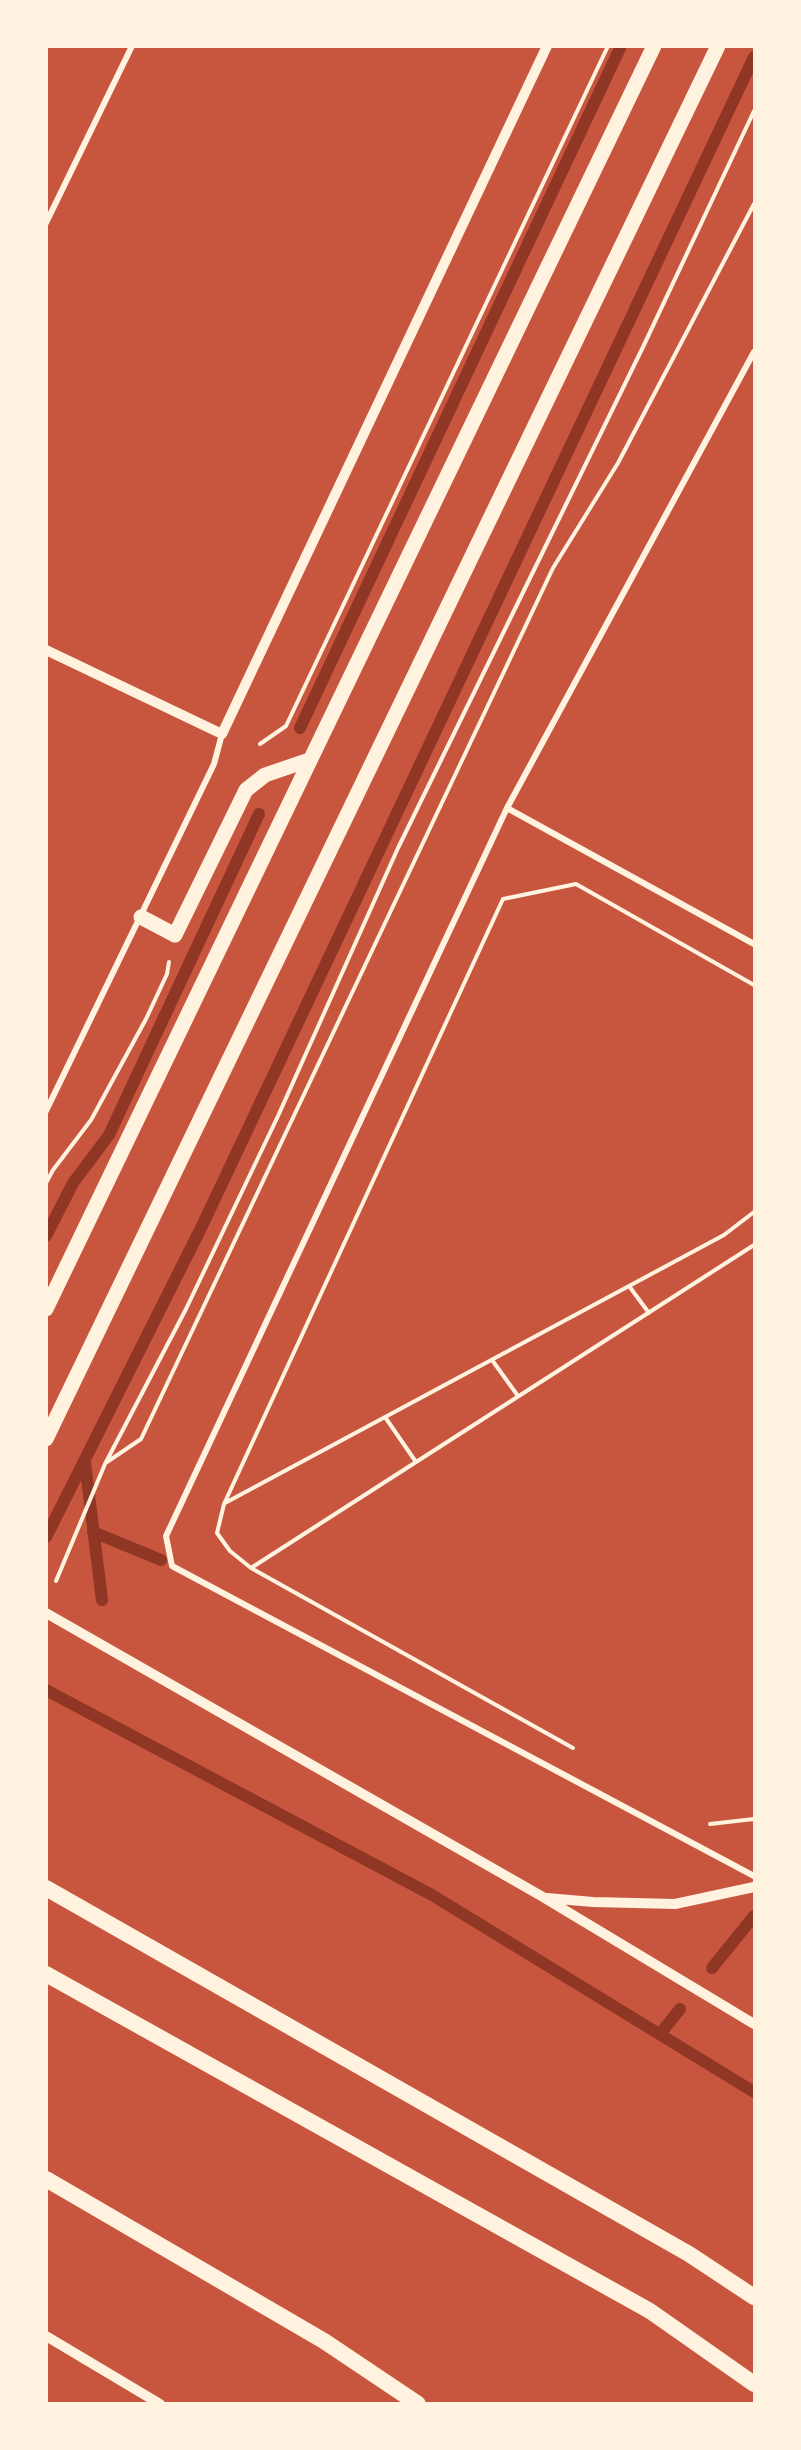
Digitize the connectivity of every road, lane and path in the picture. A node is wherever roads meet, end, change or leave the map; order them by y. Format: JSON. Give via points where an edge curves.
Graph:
{"nodes":[{"id":1,"x":132,"y":46,"type":"edge"},
{"id":2,"x":548,"y":46,"type":"edge"},
{"id":3,"x":608,"y":46,"type":"edge"},
{"id":4,"x":654,"y":46,"type":"edge"},
{"id":5,"x":718,"y":46,"type":"edge"},
{"id":6,"x":754,"y":111,"type":"edge"},
{"id":7,"x":754,"y":204,"type":"edge"},
{"id":8,"x":46,"y":223,"type":"edge"},
{"id":9,"x":754,"y":352,"type":"edge"},
{"id":10,"x":46,"y":650,"type":"edge"},
{"id":11,"x":222,"y":734,"type":"junction"},
{"id":12,"x":254,"y":748,"type":"dead end"},
{"id":13,"x":309,"y":760,"type":"junction"},
{"id":14,"x":507,"y":808,"type":"junction"},
{"id":15,"x":141,"y":917,"type":"junction"},
{"id":16,"x":175,"y":935,"type":"junction"},
{"id":17,"x":754,"y":945,"type":"edge"},
{"id":18,"x":754,"y":986,"type":"edge"},
{"id":19,"x":46,"y":1111,"type":"edge"},
{"id":20,"x":46,"y":1183,"type":"edge"},
{"id":21,"x":754,"y":1212,"type":"edge"},
{"id":22,"x":754,"y":1245,"type":"edge"},
{"id":23,"x":629,"y":1286,"type":"junction"},
{"id":24,"x":46,"y":1309,"type":"edge"},
{"id":25,"x":649,"y":1313,"type":"junction"},
{"id":26,"x":492,"y":1360,"type":"junction"},
{"id":27,"x":518,"y":1396,"type":"junction"},
{"id":28,"x":385,"y":1418,"type":"junction"},
{"id":29,"x":46,"y":1439,"type":"edge"},
{"id":30,"x":416,"y":1462,"type":"junction"},
{"id":31,"x":105,"y":1464,"type":"junction"},
{"id":32,"x":224,"y":1504,"type":"junction"},
{"id":33,"x":251,"y":1568,"type":"junction"},
{"id":34,"x":56,"y":1581,"type":"dead end"},
{"id":35,"x":46,"y":1613,"type":"edge"},
{"id":36,"x":583,"y":1754,"type":"dead end"},
{"id":37,"x":754,"y":1819,"type":"edge"},
{"id":38,"x":708,"y":1824,"type":"dead end"},
{"id":39,"x":754,"y":1876,"type":"edge"},
{"id":40,"x":754,"y":1887,"type":"edge"},
{"id":41,"x":46,"y":1888,"type":"edge"},
{"id":42,"x":543,"y":1898,"type":"junction"},
{"id":43,"x":46,"y":1974,"type":"edge"},
{"id":44,"x":754,"y":2024,"type":"edge"},
{"id":45,"x":46,"y":2179,"type":"edge"},
{"id":46,"x":754,"y":2297,"type":"edge"},
{"id":47,"x":46,"y":2336,"type":"edge"},
{"id":48,"x":754,"y":2384,"type":"edge"},
{"id":49,"x":160,"y":2403,"type":"edge"},
{"id":50,"x":418,"y":2403,"type":"edge"}],
"edges":[{"from":1,"to":8,"type":"street"},
{"from":2,"to":11,"type":"street"},
{"from":3,"to":12,"type":"path","via":[[286,726]]},
{"from":4,"to":13,"type":"main road"},
{"from":5,"to":29,"type":"main road"},
{"from":6,"to":31,"type":"path","via":[[398,848],[196,1288]]},
{"from":7,"to":31,"type":"path","via":[[618,463],[553,568],[141,1438]]},
{"from":9,"to":14,"type":"street"},
{"from":10,"to":11,"type":"street"},
{"from":11,"to":15,"type":"street","via":[[214,764]]},
{"from":13,"to":16,"type":"main road","via":[[264,775],[246,790]]},
{"from":13,"to":24,"type":"main road"},
{"from":14,"to":17,"type":"street"},
{"from":14,"to":39,"type":"street","via":[[166,1536],[172,1566]]},
{"from":15,"to":16,"type":"main road"},
{"from":15,"to":19,"type":"street"},
{"from":16,"to":20,"type":"path","via":[[167,974],[146,1019],[92,1120]]},
{"from":18,"to":32,"type":"path","via":[[576,885],[503,899]]},
{"from":21,"to":23,"type":"path","via":[[724,1235]]},
{"from":22,"to":25,"type":"path"},
{"from":23,"to":25,"type":"path"},
{"from":23,"to":26,"type":"path"},
{"from":25,"to":27,"type":"path"},
{"from":26,"to":27,"type":"path"},
{"from":26,"to":28,"type":"path"},
{"from":27,"to":30,"type":"path"},
{"from":28,"to":30,"type":"path"},
{"from":28,"to":32,"type":"path"},
{"from":30,"to":33,"type":"path"},
{"from":31,"to":34,"type":"path"},
{"from":32,"to":33,"type":"path","via":[[217,1533],[230,1551]]},
{"from":33,"to":36,"type":"path"},
{"from":35,"to":42,"type":"street"},
{"from":37,"to":38,"type":"path"},
{"from":40,"to":42,"type":"street","via":[[675,1904]]},
{"from":41,"to":46,"type":"highway","via":[[679,2248]]},
{"from":42,"to":44,"type":"street"},
{"from":43,"to":48,"type":"highway","via":[[650,2312]]},
{"from":45,"to":50,"type":"highway","via":[[324,2341]]},
{"from":47,"to":49,"type":"street"}]}
